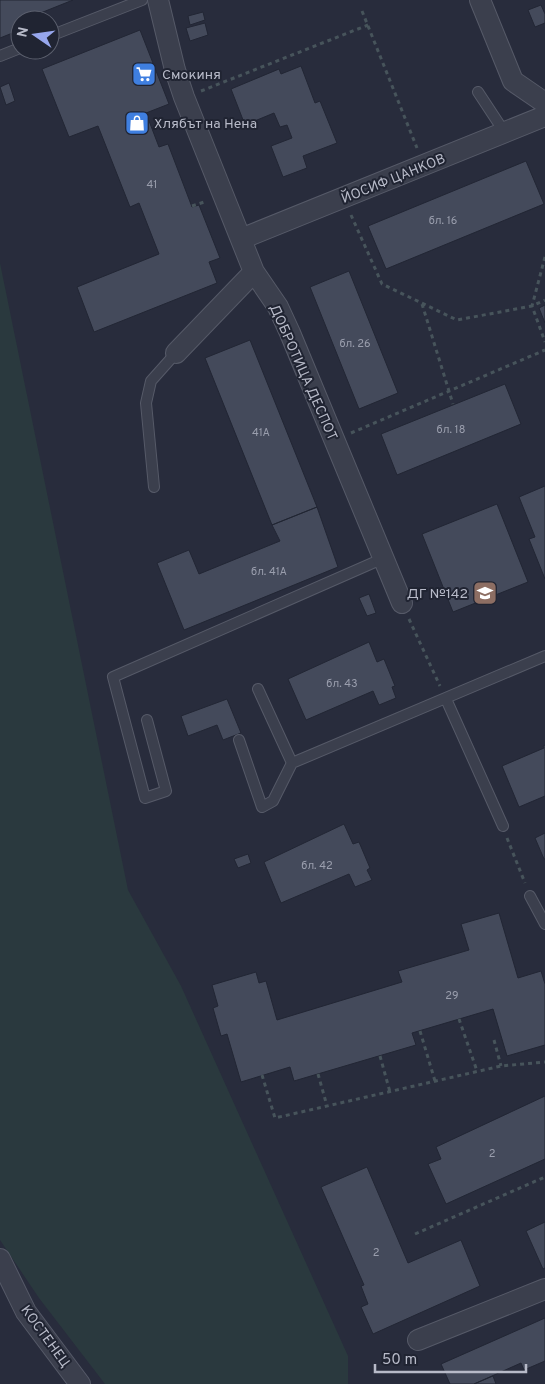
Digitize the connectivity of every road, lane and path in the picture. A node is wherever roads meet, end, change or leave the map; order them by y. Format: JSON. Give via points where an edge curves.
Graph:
{"nodes":[{"id":1,"x":142,"y":0,"type":"edge"},
{"id":2,"x":158,"y":0,"type":"edge"},
{"id":3,"x":480,"y":0,"type":"edge"},
{"id":4,"x":362,"y":11,"type":"dead end"},
{"id":5,"x":368,"y":24,"type":"junction"},
{"id":6,"x":60,"y":32,"type":"edge"},
{"id":7,"x":478,"y":92,"type":"dead end"},
{"id":8,"x":184,"y":97,"type":"junction"},
{"id":9,"x":545,"y":101,"type":"edge"},
{"id":10,"x":545,"y":116,"type":"edge"},
{"id":11,"x":505,"y":133,"type":"junction"},
{"id":12,"x":424,"y":165,"type":"junction"},
{"id":13,"x":343,"y":198,"type":"junction"},
{"id":14,"x":204,"y":202,"type":"dead end"},
{"id":15,"x":192,"y":206,"type":"dead end"},
{"id":16,"x":241,"y":239,"type":"junction"},
{"id":17,"x":545,"y":257,"type":"edge"},
{"id":18,"x":254,"y":272,"type":"junction"},
{"id":19,"x":545,"y":300,"type":"edge"},
{"id":20,"x":422,"y":303,"type":"junction"},
{"id":21,"x":532,"y":306,"type":"junction"},
{"id":22,"x":545,"y":342,"type":"edge"},
{"id":23,"x":545,"y":350,"type":"edge"},
{"id":24,"x":176,"y":353,"type":"joint"},
{"id":25,"x":449,"y":391,"type":"junction"},
{"id":26,"x":453,"y":404,"type":"dead end"},
{"id":27,"x":335,"y":440,"type":"junction"},
{"id":28,"x":154,"y":487,"type":"dead end"},
{"id":29,"x":384,"y":558,"type":"junction"},
{"id":30,"x":402,"y":603,"type":"joint"},
{"id":31,"x":545,"y":656,"type":"edge"},
{"id":32,"x":258,"y":689,"type":"dead end"},
{"id":33,"x":446,"y":699,"type":"junction"},
{"id":34,"x":147,"y":720,"type":"dead end"},
{"id":35,"x":239,"y":740,"type":"dead end"},
{"id":36,"x":292,"y":763,"type":"junction"},
{"id":37,"x":503,"y":826,"type":"joint"},
{"id":38,"x":530,"y":896,"type":"joint"},
{"id":39,"x":545,"y":924,"type":"edge"},
{"id":40,"x":459,"y":1019,"type":"dead end"},
{"id":41,"x":420,"y":1031,"type":"dead end"},
{"id":42,"x":494,"y":1040,"type":"dead end"},
{"id":43,"x":380,"y":1056,"type":"dead end"},
{"id":44,"x":545,"y":1062,"type":"edge"},
{"id":45,"x":501,"y":1066,"type":"junction"},
{"id":46,"x":477,"y":1072,"type":"junction"},
{"id":47,"x":318,"y":1074,"type":"dead end"},
{"id":48,"x":262,"y":1076,"type":"dead end"},
{"id":49,"x":435,"y":1081,"type":"junction"},
{"id":50,"x":390,"y":1092,"type":"junction"},
{"id":51,"x":327,"y":1106,"type":"junction"},
{"id":52,"x":545,"y":1177,"type":"edge"},
{"id":53,"x":415,"y":1234,"type":"dead end"},
{"id":54,"x":0,"y":1259,"type":"edge"},
{"id":55,"x":545,"y":1289,"type":"edge"},
{"id":56,"x":418,"y":1340,"type":"dead end"},
{"id":57,"x":80,"y":1384,"type":"edge"}],
"edges":[{"from":1,"to":6,"type":"lane"},
{"from":2,"to":8,"type":"street","name":"ДОБРОТИЦА ДЕСПОТ"},
{"from":3,"to":9,"type":"street","via":[[513,81]]},
{"from":4,"to":5,"type":"path"},
{"from":5,"to":8,"type":"path"},
{"from":5,"to":12,"type":"path"},
{"from":7,"to":11,"type":"lane"},
{"from":8,"to":16,"type":"street","name":"ДОБРОТИЦА ДЕСПОТ"},
{"from":10,"to":11,"type":"street","name":"ЙОСИФ ЦАНКОВ"},
{"from":11,"to":12,"type":"street","name":"ЙОСИФ ЦАНКОВ"},
{"from":12,"to":13,"type":"street","name":"ЙОСИФ ЦАНКОВ"},
{"from":13,"to":16,"type":"street","name":"ЙОСИФ ЦАНКОВ"},
{"from":13,"to":20,"type":"path","via":[[382,284]]},
{"from":14,"to":15,"type":"path"},
{"from":16,"to":18,"type":"street","name":"ДОБРОТИЦА ДЕСПОТ"},
{"from":17,"to":21,"type":"path"},
{"from":18,"to":24,"type":"street"},
{"from":18,"to":27,"type":"street","name":"ДОБРОТИЦА ДЕСПОТ","via":[[278,307]]},
{"from":19,"to":21,"type":"path"},
{"from":20,"to":21,"type":"path","via":[[457,320]]},
{"from":20,"to":25,"type":"path"},
{"from":21,"to":22,"type":"path"},
{"from":23,"to":25,"type":"path"},
{"from":24,"to":28,"type":"lane","via":[[151,381],[146,403]]},
{"from":25,"to":26,"type":"path"},
{"from":25,"to":27,"type":"path"},
{"from":27,"to":29,"type":"street","name":"ДОБРОТИЦА ДЕСПОТ"},
{"from":29,"to":30,"type":"street","name":"ДОБРОТИЦА ДЕСПОТ"},
{"from":29,"to":34,"type":"lane","via":[[113,678],[145,798],[166,791]]},
{"from":30,"to":33,"type":"path"},
{"from":31,"to":33,"type":"lane"},
{"from":32,"to":36,"type":"lane"},
{"from":33,"to":36,"type":"lane"},
{"from":33,"to":37,"type":"lane"},
{"from":35,"to":36,"type":"lane","via":[[262,806],[273,801]]},
{"from":37,"to":38,"type":"path"},
{"from":38,"to":39,"type":"lane"},
{"from":40,"to":46,"type":"path"},
{"from":41,"to":49,"type":"path"},
{"from":42,"to":45,"type":"path"},
{"from":43,"to":50,"type":"path"},
{"from":44,"to":45,"type":"path"},
{"from":45,"to":46,"type":"path"},
{"from":46,"to":49,"type":"path"},
{"from":47,"to":51,"type":"path"},
{"from":48,"to":51,"type":"path","via":[[275,1118]]},
{"from":49,"to":50,"type":"path"},
{"from":50,"to":51,"type":"path"},
{"from":52,"to":53,"type":"path"},
{"from":54,"to":57,"type":"street","name":"КОСТЕНЕЦ","via":[[26,1312]]},
{"from":55,"to":56,"type":"street"}]}
